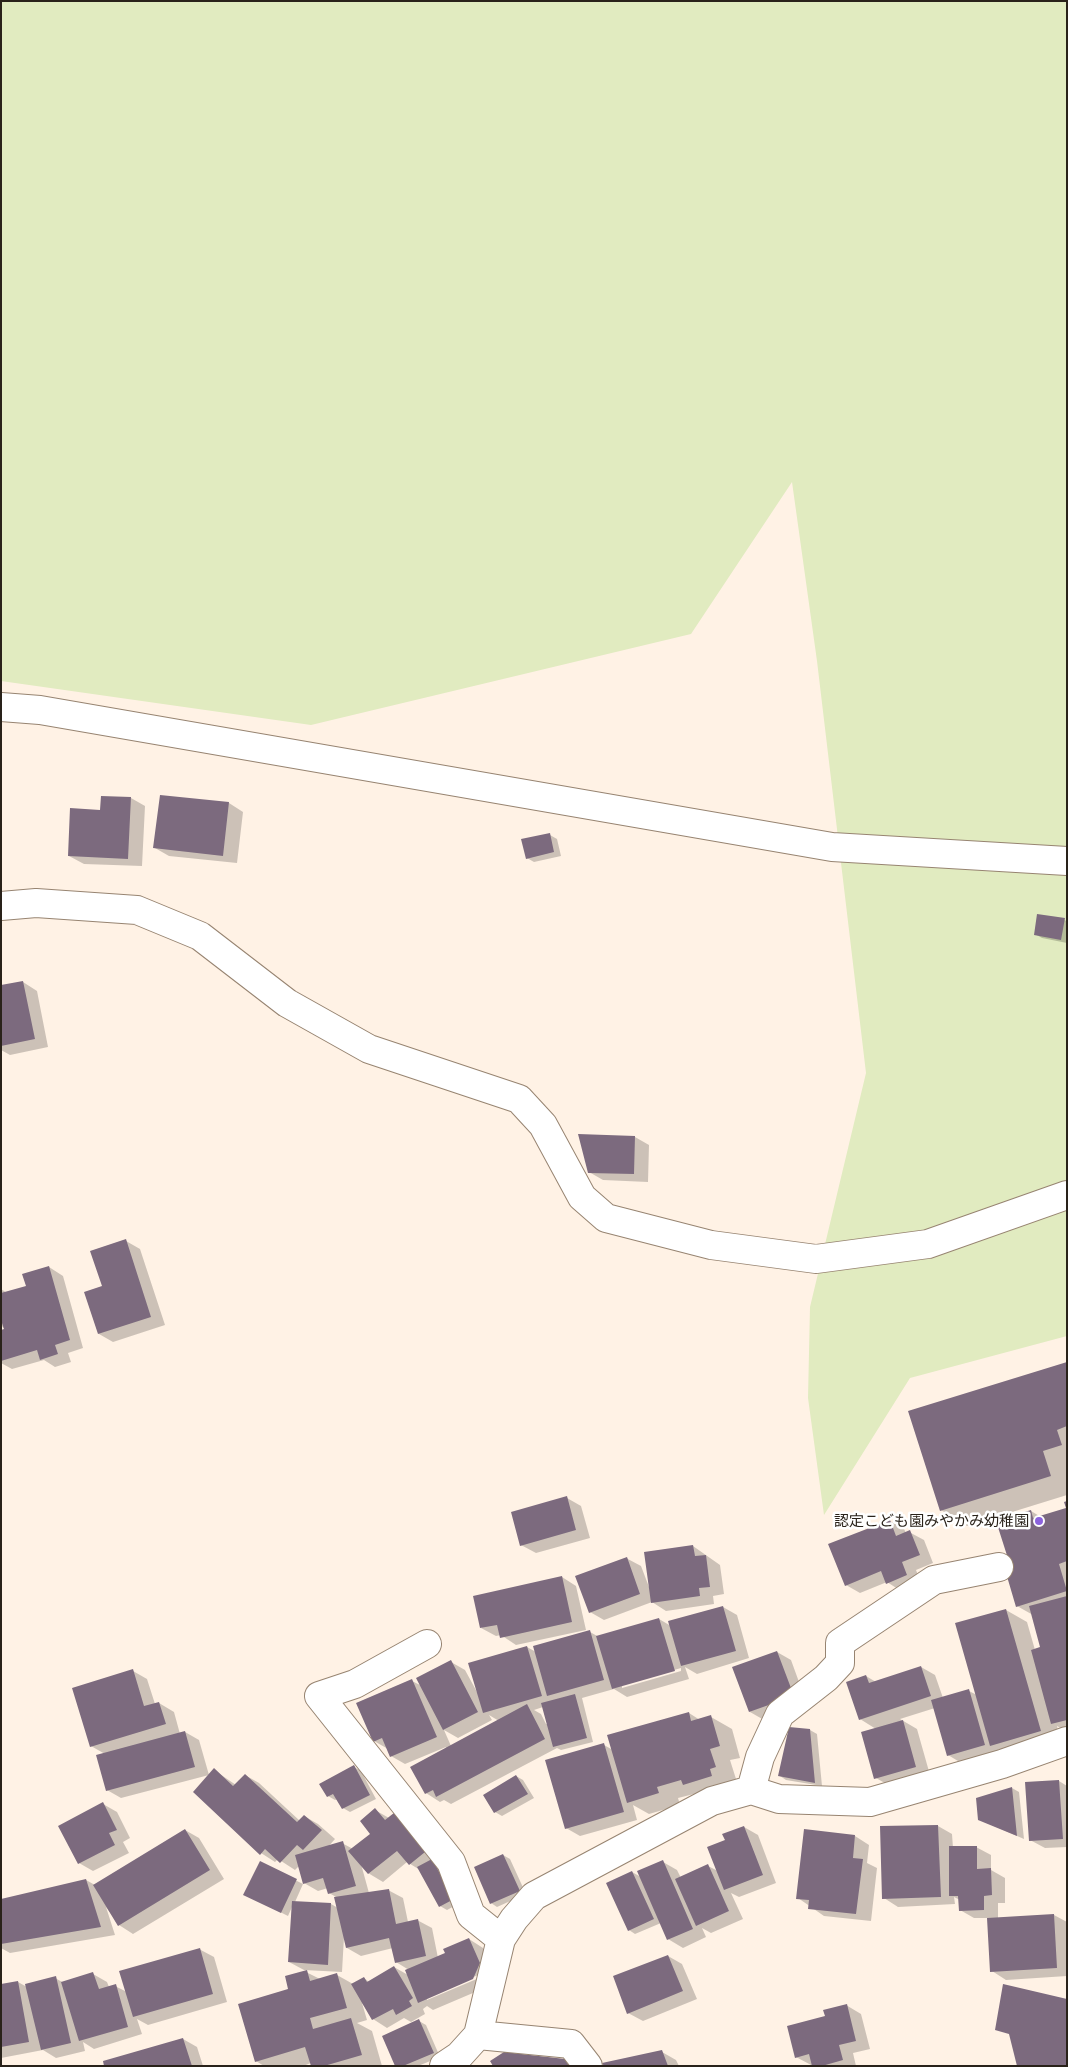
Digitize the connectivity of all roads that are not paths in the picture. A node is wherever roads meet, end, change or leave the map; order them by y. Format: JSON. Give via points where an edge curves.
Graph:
{"nodes":[{"id":1,"x":1,"y":707,"type":"edge"},
{"id":2,"x":1067,"y":861,"type":"edge"},
{"id":3,"x":1,"y":906,"type":"edge"},
{"id":4,"x":1067,"y":1195,"type":"edge"},
{"id":5,"x":999,"y":1567,"type":"dead end"},
{"id":6,"x":427,"y":1644,"type":"dead end"},
{"id":7,"x":1067,"y":1741,"type":"edge"},
{"id":8,"x":751,"y":1790,"type":"junction"},
{"id":9,"x":501,"y":1939,"type":"junction"},
{"id":10,"x":478,"y":2035,"type":"junction"},
{"id":11,"x":444,"y":2066,"type":"edge"},
{"id":12,"x":588,"y":2066,"type":"edge"}],
"edges":[{"from":1,"to":2,"type":"street","via":[[50,712],[832,847]]},
{"from":3,"to":4,"type":"street","via":[[36,903],[137,910],[200,936],[287,1003],[369,1049],[519,1098],[543,1125],[582,1197],[606,1218],[711,1245],[816,1259],[928,1244]]},
{"from":5,"to":8,"type":"street","via":[[934,1580],[840,1644],[840,1663],[780,1714],[760,1757]]},
{"from":6,"to":9,"type":"street","via":[[355,1684],[319,1696],[452,1862],[471,1915]]},
{"from":7,"to":8,"type":"street","via":[[1002,1764],[870,1802],[779,1798]]},
{"from":8,"to":9,"type":"street","via":[[712,1801],[534,1896]]},
{"from":9,"to":10,"type":"street"},
{"from":10,"to":11,"type":"street","via":[[459,2056]]},
{"from":10,"to":12,"type":"street","via":[[571,2044]]}]}
